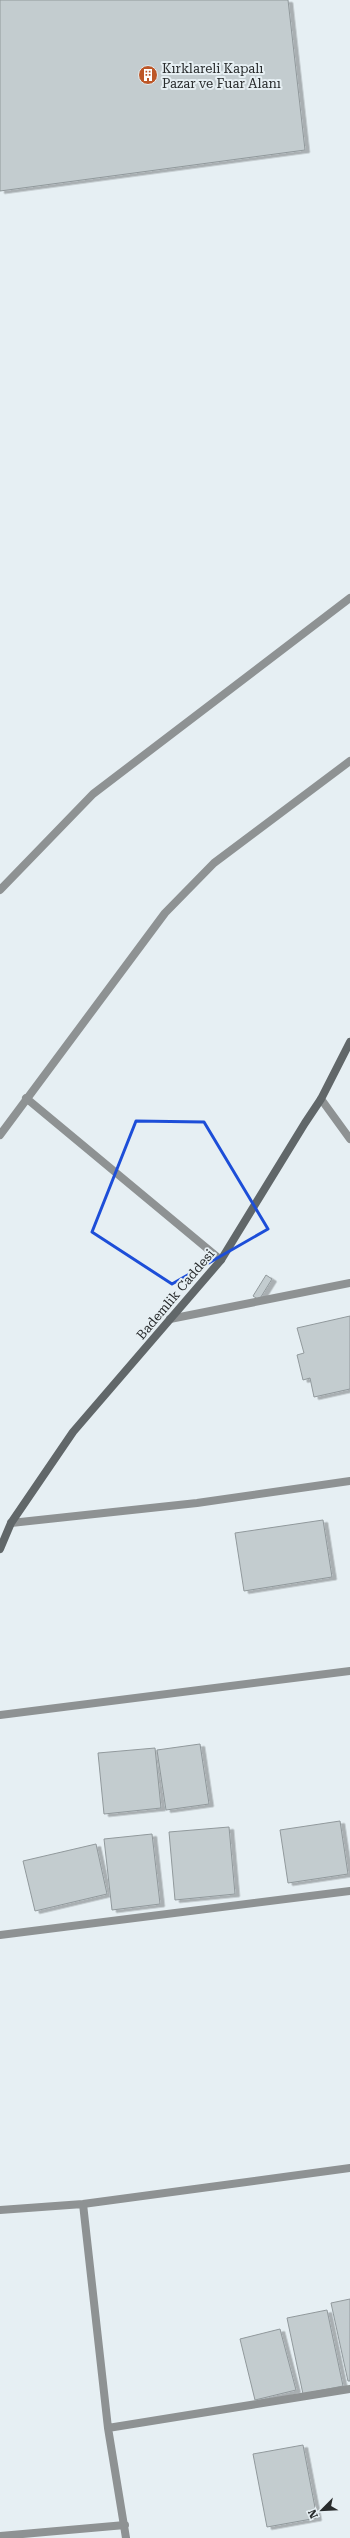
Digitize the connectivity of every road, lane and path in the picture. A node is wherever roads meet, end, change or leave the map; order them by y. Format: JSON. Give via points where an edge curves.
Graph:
{"nodes":[{"id":1,"x":350,"y":598,"type":"edge"},
{"id":2,"x":350,"y":761,"type":"edge"},
{"id":3,"x":0,"y":890,"type":"edge"},
{"id":4,"x":350,"y":1045,"type":"edge"},
{"id":5,"x":26,"y":1098,"type":"junction"},
{"id":6,"x":322,"y":1099,"type":"junction"},
{"id":7,"x":0,"y":1135,"type":"edge"},
{"id":8,"x":350,"y":1139,"type":"edge"},
{"id":9,"x":221,"y":1260,"type":"junction"},
{"id":10,"x":350,"y":1283,"type":"edge"},
{"id":11,"x":170,"y":1319,"type":"junction"},
{"id":12,"x":350,"y":1481,"type":"edge"},
{"id":13,"x":11,"y":1523,"type":"junction"},
{"id":14,"x":0,"y":1549,"type":"edge"},
{"id":15,"x":350,"y":1671,"type":"edge"},
{"id":16,"x":0,"y":1715,"type":"edge"},
{"id":17,"x":350,"y":1891,"type":"edge"},
{"id":18,"x":0,"y":1935,"type":"edge"},
{"id":19,"x":350,"y":2168,"type":"edge"},
{"id":20,"x":83,"y":2204,"type":"junction"},
{"id":21,"x":0,"y":2210,"type":"edge"},
{"id":22,"x":350,"y":2389,"type":"edge"},
{"id":23,"x":108,"y":2428,"type":"junction"},
{"id":24,"x":125,"y":2524,"type":"junction"},
{"id":25,"x":0,"y":2536,"type":"edge"},
{"id":26,"x":126,"y":2538,"type":"edge"}],
"edges":[{"from":1,"to":3,"type":"street","via":[[93,794]]},
{"from":2,"to":5,"type":"street","via":[[214,863],[171,907]]},
{"from":4,"to":6,"type":"street","name":"Bademlik Caddesi"},
{"from":5,"to":7,"type":"street"},
{"from":5,"to":9,"type":"street"},
{"from":6,"to":8,"type":"street"},
{"from":6,"to":9,"type":"street","name":"Bademlik Caddesi"},
{"from":9,"to":11,"type":"street","name":"Bademlik Caddesi"},
{"from":10,"to":11,"type":"street"},
{"from":11,"to":13,"type":"street","name":"Bademlik Caddesi","via":[[73,1432]]},
{"from":12,"to":13,"type":"street","via":[[197,1503]]},
{"from":13,"to":14,"type":"street","name":"Bademlik Caddesi"},
{"from":15,"to":16,"type":"street"},
{"from":17,"to":18,"type":"street"},
{"from":19,"to":20,"type":"street"},
{"from":20,"to":21,"type":"street"},
{"from":20,"to":23,"type":"street"},
{"from":22,"to":23,"type":"street"},
{"from":23,"to":24,"type":"street"},
{"from":24,"to":25,"type":"street"},
{"from":24,"to":26,"type":"street"}]}
